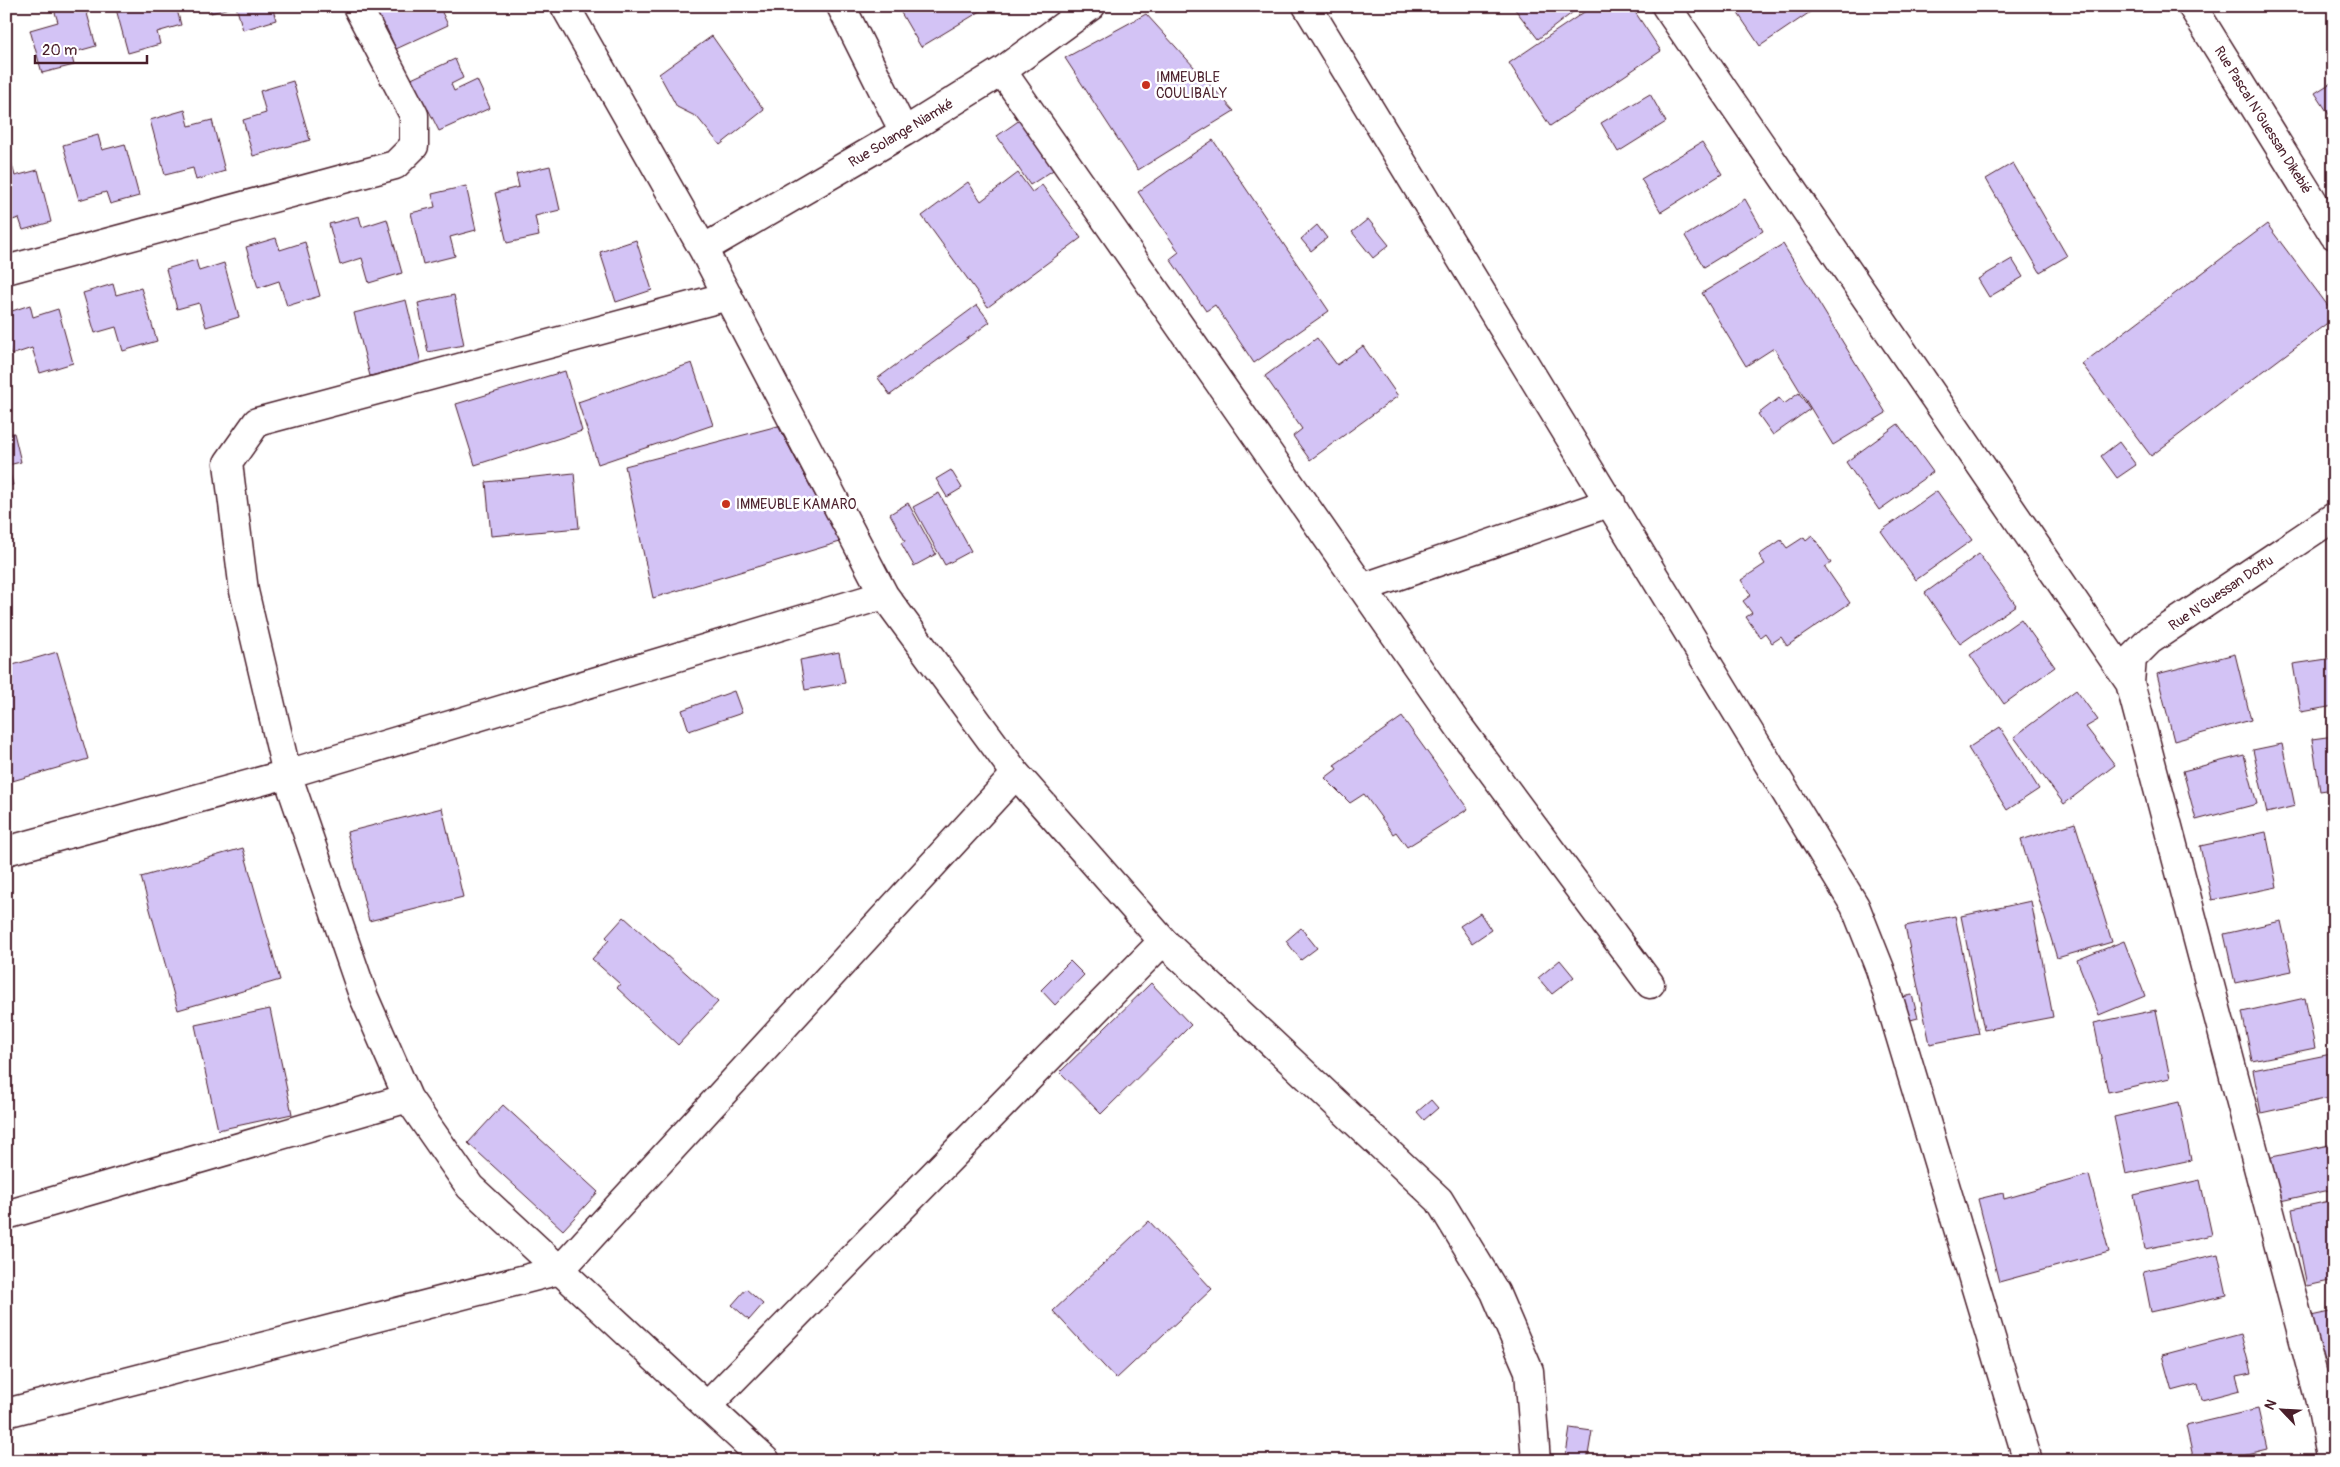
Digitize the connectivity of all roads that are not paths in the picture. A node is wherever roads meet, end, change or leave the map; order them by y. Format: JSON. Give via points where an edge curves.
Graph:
{"nodes":[{"id":1,"x":357,"y":6,"type":"edge"},
{"id":2,"x":564,"y":6,"type":"edge"},
{"id":3,"x":840,"y":6,"type":"edge"},
{"id":4,"x":1091,"y":6,"type":"edge"},
{"id":5,"x":1307,"y":6,"type":"edge"},
{"id":6,"x":1666,"y":6,"type":"edge"},
{"id":7,"x":2192,"y":6,"type":"edge"},
{"id":8,"x":1002,"y":71,"type":"junction"},
{"id":9,"x":904,"y":132,"type":"junction"},
{"id":10,"x":2334,"y":235,"type":"edge"},
{"id":11,"x":703,"y":248,"type":"junction"},
{"id":12,"x":6,"y":270,"type":"edge"},
{"id":13,"x":728,"y":296,"type":"junction"},
{"id":14,"x":1611,"y":502,"type":"junction"},
{"id":15,"x":2334,"y":517,"type":"edge"},
{"id":16,"x":1362,"y":588,"type":"junction"},
{"id":17,"x":884,"y":595,"type":"junction"},
{"id":18,"x":2130,"y":683,"type":"junction"},
{"id":19,"x":287,"y":774,"type":"junction"},
{"id":20,"x":1016,"y":774,"type":"junction"},
{"id":21,"x":6,"y":851,"type":"edge"},
{"id":22,"x":1163,"y":941,"type":"junction"},
{"id":23,"x":1650,"y":984,"type":"dead end"},
{"id":24,"x":408,"y":1098,"type":"junction"},
{"id":25,"x":6,"y":1215,"type":"edge"},
{"id":26,"x":560,"y":1270,"type":"junction"},
{"id":27,"x":707,"y":1406,"type":"junction"},
{"id":28,"x":2328,"y":1407,"type":"edge"},
{"id":29,"x":6,"y":1413,"type":"edge"},
{"id":30,"x":766,"y":1461,"type":"edge"},
{"id":31,"x":1536,"y":1461,"type":"edge"},
{"id":32,"x":2028,"y":1461,"type":"edge"},
{"id":33,"x":2332,"y":1461,"type":"edge"}],
"edges":[{"from":1,"to":12,"type":"street","via":[[414,115],[414,146],[395,165]]},
{"from":2,"to":11,"type":"street"},
{"from":3,"to":9,"type":"street"},
{"from":4,"to":8,"type":"street","name":"Rue Solange Niamké"},
{"from":5,"to":14,"type":"street"},
{"from":6,"to":18,"type":"street"},
{"from":7,"to":10,"type":"street","name":"Rue Pascal N'Guessan Dikebié"},
{"from":8,"to":9,"type":"street","name":"Rue Solange Niamké"},
{"from":8,"to":16,"type":"street"},
{"from":9,"to":11,"type":"street","name":"Rue Solange Niamké"},
{"from":11,"to":13,"type":"street"},
{"from":13,"to":17,"type":"street"},
{"from":13,"to":19,"type":"street","via":[[257,422],[228,463],[244,591]]},
{"from":14,"to":16,"type":"street"},
{"from":14,"to":32,"type":"street","via":[[1855,906],[1880,969]]},
{"from":15,"to":18,"type":"street","name":"Rue N'Guessan Doffu","via":[[2150,640],[2132,658]]},
{"from":16,"to":23,"type":"street","via":[[1460,728]]},
{"from":17,"to":19,"type":"street"},
{"from":17,"to":20,"type":"street"},
{"from":18,"to":28,"type":"street"},
{"from":19,"to":21,"type":"street"},
{"from":19,"to":24,"type":"street","via":[[363,995]]},
{"from":20,"to":22,"type":"street"},
{"from":20,"to":26,"type":"street"},
{"from":22,"to":27,"type":"street"},
{"from":22,"to":31,"type":"street","via":[[1439,1200],[1495,1292],[1529,1371]]},
{"from":24,"to":25,"type":"street"},
{"from":24,"to":26,"type":"street","via":[[470,1187]]},
{"from":26,"to":27,"type":"street"},
{"from":26,"to":29,"type":"street"},
{"from":27,"to":30,"type":"street"},
{"from":28,"to":33,"type":"street"}]}
